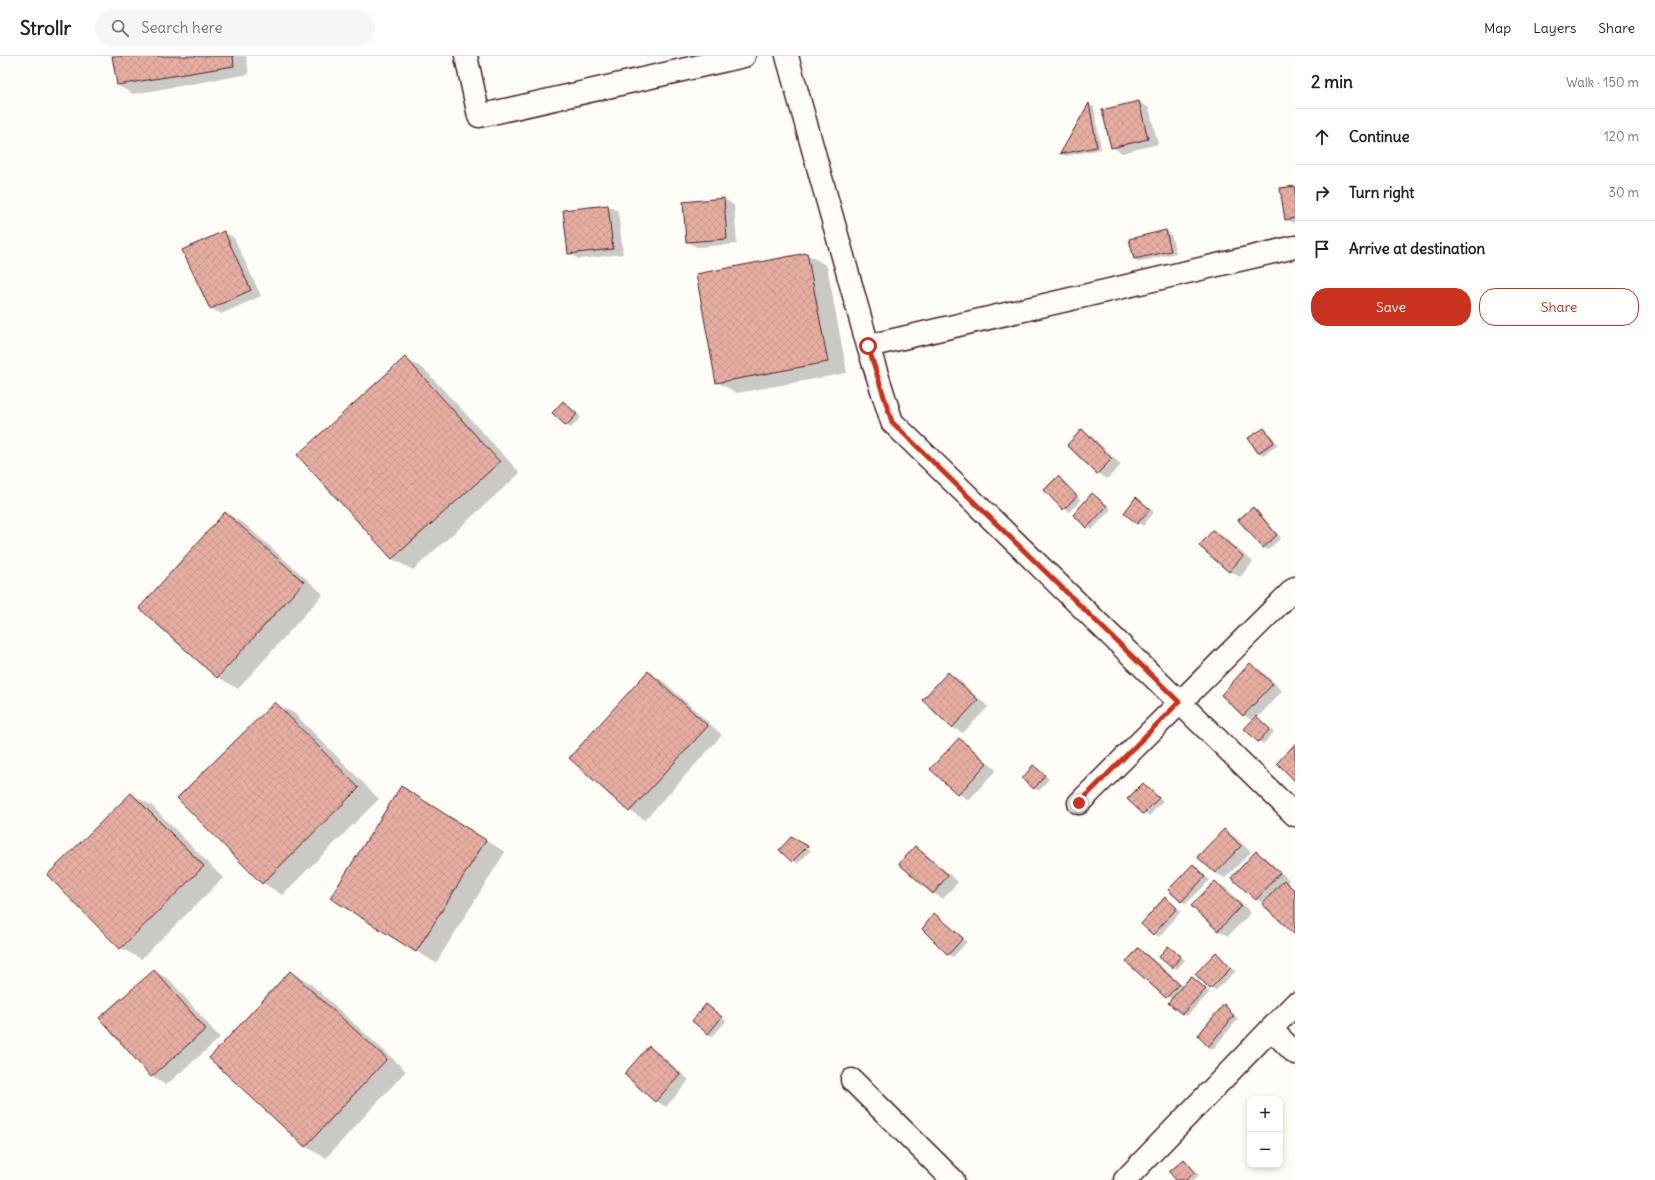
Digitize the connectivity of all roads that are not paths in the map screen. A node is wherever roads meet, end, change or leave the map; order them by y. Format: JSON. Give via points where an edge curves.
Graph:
{"nodes":[{"id":1,"x":466,"y":56,"type":"edge"},
{"id":2,"x":744,"y":56,"type":"edge"},
{"id":3,"x":787,"y":56,"type":"edge"},
{"id":4,"x":1295,"y":247,"type":"edge"},
{"id":5,"x":868,"y":346,"type":"junction"},
{"id":6,"x":1295,"y":588,"type":"edge"},
{"id":7,"x":1179,"y":702,"type":"junction"},
{"id":8,"x":1079,"y":803,"type":"dead end"},
{"id":9,"x":1295,"y":815,"type":"edge"},
{"id":10,"x":1295,"y":1004,"type":"edge"},
{"id":11,"x":1271,"y":1029,"type":"junction"},
{"id":12,"x":1295,"y":1053,"type":"edge"},
{"id":13,"x":852,"y":1080,"type":"dead end"},
{"id":14,"x":953,"y":1180,"type":"edge"},
{"id":15,"x":1125,"y":1180,"type":"edge"}],
"edges":[{"from":1,"to":2,"type":"street","via":[[479,116]]},
{"from":3,"to":5,"type":"street"},
{"from":4,"to":5,"type":"street"},
{"from":5,"to":7,"type":"street","via":[[892,422]]},
{"from":6,"to":7,"type":"street"},
{"from":7,"to":8,"type":"street"},
{"from":7,"to":9,"type":"street"},
{"from":10,"to":11,"type":"street"},
{"from":11,"to":12,"type":"street"},
{"from":11,"to":15,"type":"street"},
{"from":13,"to":14,"type":"street"}]}
